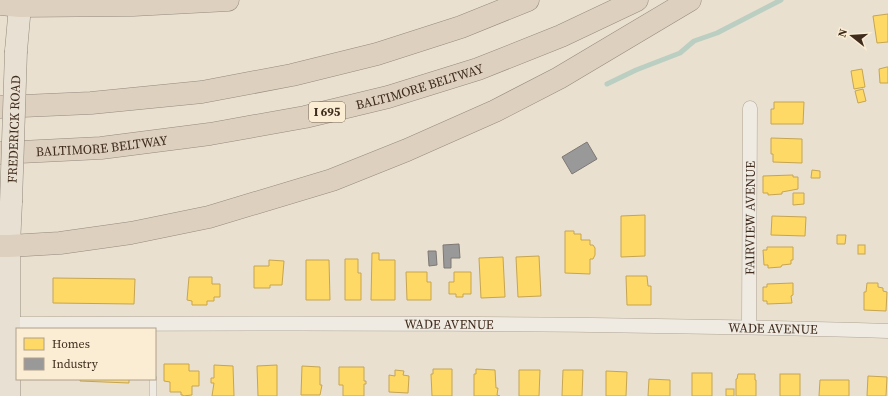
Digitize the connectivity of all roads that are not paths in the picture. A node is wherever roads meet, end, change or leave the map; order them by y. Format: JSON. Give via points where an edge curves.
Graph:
{"nodes":[{"id":1,"x":228,"y":0,"type":"edge"},
{"id":2,"x":528,"y":0,"type":"edge"},
{"id":3,"x":637,"y":0,"type":"edge"},
{"id":4,"x":690,"y":0,"type":"edge"},
{"id":5,"x":15,"y":2,"type":"edge"},
{"id":6,"x":0,"y":107,"type":"edge"},
{"id":7,"x":750,"y":108,"type":"dead end"},
{"id":8,"x":0,"y":153,"type":"edge"},
{"id":9,"x":5,"y":246,"type":"edge"},
{"id":10,"x":10,"y":324,"type":"junction"},
{"id":11,"x":154,"y":326,"type":"edge"},
{"id":12,"x":749,"y":327,"type":"junction"},
{"id":13,"x":888,"y":331,"type":"edge"},
{"id":14,"x":5,"y":352,"type":"edge"},
{"id":15,"x":153,"y":380,"type":"edge"},
{"id":16,"x":9,"y":396,"type":"edge"},
{"id":17,"x":153,"y":396,"type":"edge"}],
"edges":[{"from":1,"to":5,"type":"highway","via":[[133,6]]},
{"from":2,"to":6,"type":"highway","via":[[461,27],[377,54],[292,75],[202,92],[91,103]]},
{"from":3,"to":8,"type":"highway","name":"BALTIMORE BELTWAY","number":"I 695","via":[[561,36],[478,68],[388,97],[305,117],[210,134],[101,148]]},
{"from":4,"to":9,"type":"highway","via":[[560,78],[495,111],[332,180],[209,217],[147,230],[60,243]]},
{"from":5,"to":9,"type":"main road","name":"FREDERICK ROAD","bridge":true,"via":[[11,202]]},
{"from":7,"to":12,"type":"street","name":"FAIRVIEW AVENUE"},
{"from":9,"to":10,"type":"main road","name":"FREDERICK ROAD"},
{"from":10,"to":11,"type":"street","name":"WADE AVENUE"},
{"from":10,"to":14,"type":"main road","name":"FREDERICK ROAD"},
{"from":11,"to":12,"type":"street","name":"WADE AVENUE","via":[[416,324]]},
{"from":12,"to":13,"type":"street","name":"WADE AVENUE"},
{"from":14,"to":16,"type":"main road","name":"FREDERICK ROAD"},
{"from":15,"to":17,"type":"lane"}]}
